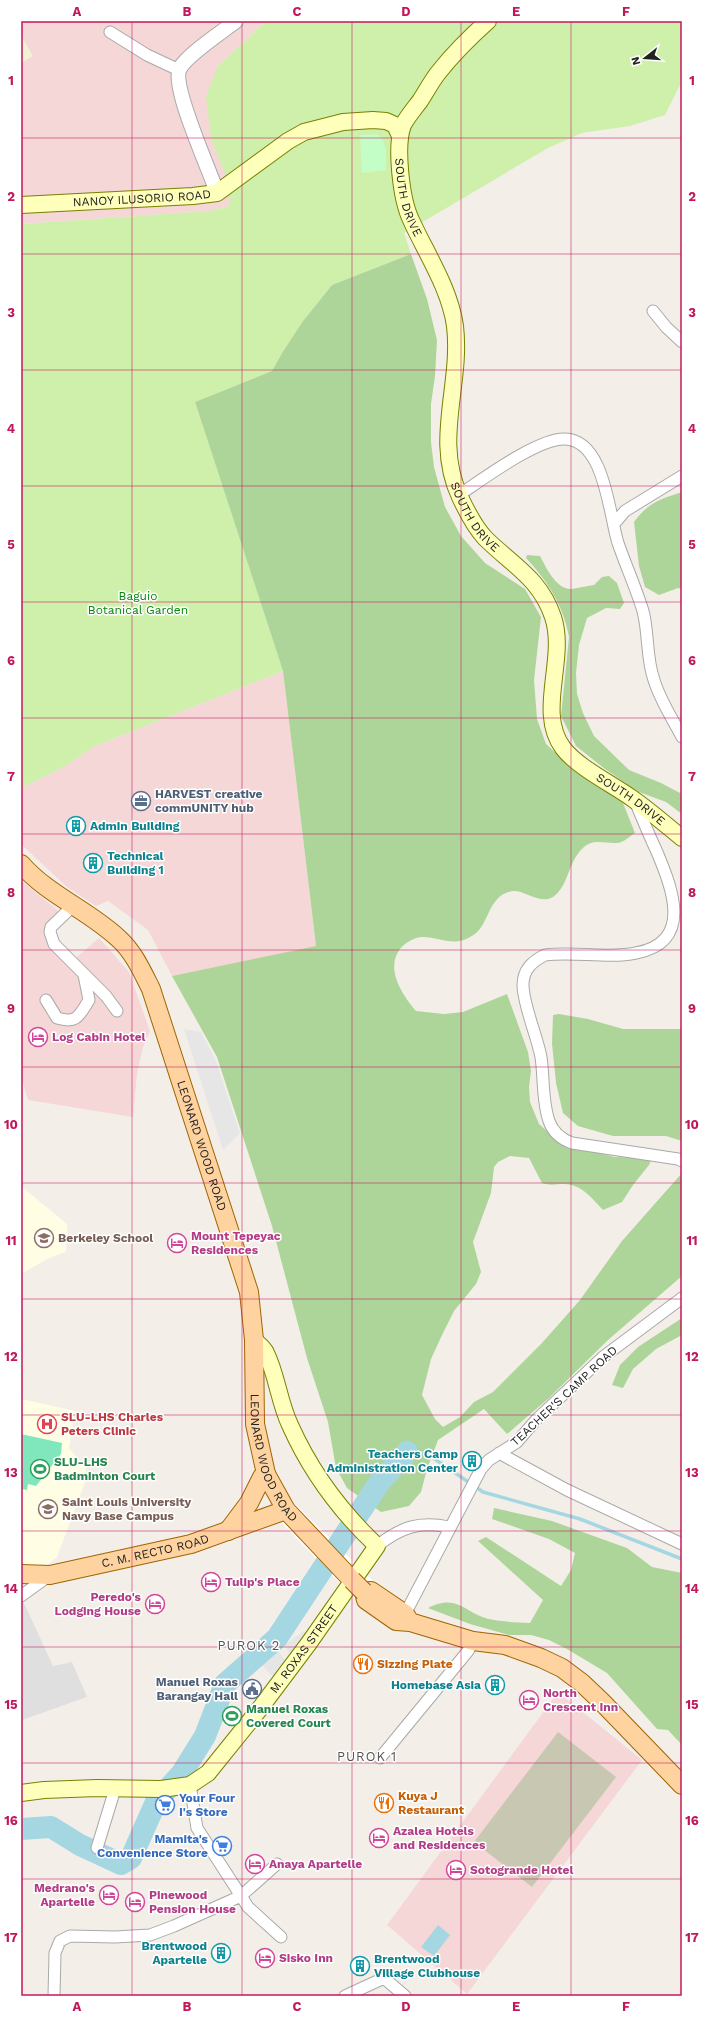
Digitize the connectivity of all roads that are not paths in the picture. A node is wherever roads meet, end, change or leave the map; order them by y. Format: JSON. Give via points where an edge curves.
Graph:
{"nodes":[{"id":1,"x":236,"y":21,"type":"edge"},
{"id":2,"x":488,"y":21,"type":"edge"},
{"id":3,"x":110,"y":32,"type":"dead end"},
{"id":4,"x":179,"y":70,"type":"junction"},
{"id":5,"x":402,"y":129,"type":"junction"},
{"id":6,"x":217,"y":193,"type":"junction"},
{"id":7,"x":21,"y":205,"type":"edge"},
{"id":8,"x":653,"y":311,"type":"dead end"},
{"id":9,"x":682,"y":342,"type":"edge"},
{"id":10,"x":682,"y":476,"type":"edge"},
{"id":11,"x":459,"y":494,"type":"junction"},
{"id":12,"x":625,"y":511,"type":"junction"},
{"id":13,"x":611,"y":512,"type":"junction"},
{"id":14,"x":614,"y":524,"type":"junction"},
{"id":15,"x":682,"y":737,"type":"edge"},
{"id":16,"x":635,"y":800,"type":"junction"},
{"id":17,"x":682,"y":838,"type":"edge"},
{"id":18,"x":21,"y":864,"type":"edge"},
{"id":19,"x":73,"y":906,"type":"junction"},
{"id":20,"x":84,"y":975,"type":"junction"},
{"id":21,"x":46,"y":1000,"type":"dead end"},
{"id":22,"x":117,"y":1011,"type":"dead end"},
{"id":23,"x":682,"y":1161,"type":"edge"},
{"id":24,"x":682,"y":1298,"type":"edge"},
{"id":25,"x":254,"y":1340,"type":"junction"},
{"id":26,"x":499,"y":1453,"type":"junction"},
{"id":27,"x":266,"y":1474,"type":"junction"},
{"id":28,"x":287,"y":1511,"type":"junction"},
{"id":29,"x":449,"y":1527,"type":"junction"},
{"id":30,"x":228,"y":1531,"type":"junction"},
{"id":31,"x":682,"y":1544,"type":"edge"},
{"id":32,"x":377,"y":1546,"type":"junction"},
{"id":33,"x":21,"y":1574,"type":"edge"},
{"id":34,"x":50,"y":1575,"type":"junction"},
{"id":35,"x":21,"y":1596,"type":"edge"},
{"id":36,"x":408,"y":1618,"type":"junction"},
{"id":37,"x":473,"y":1642,"type":"junction"},
{"id":38,"x":380,"y":1758,"type":"dead end"},
{"id":39,"x":190,"y":1785,"type":"junction"},
{"id":40,"x":682,"y":1785,"type":"edge"},
{"id":41,"x":115,"y":1789,"type":"junction"},
{"id":42,"x":21,"y":1793,"type":"edge"},
{"id":43,"x":97,"y":1848,"type":"dead end"},
{"id":44,"x":277,"y":1864,"type":"dead end"},
{"id":45,"x":242,"y":1896,"type":"junction"},
{"id":46,"x":281,"y":1937,"type":"dead end"},
{"id":47,"x":54,"y":1996,"type":"edge"},
{"id":48,"x":345,"y":1996,"type":"edge"},
{"id":49,"x":405,"y":1996,"type":"edge"}],
"edges":[{"from":1,"to":4,"type":"street","via":[[187,60]]},
{"from":2,"to":5,"type":"main road","via":[[471,36],[438,74]]},
{"from":3,"to":4,"type":"street","via":[[147,55]]},
{"from":4,"to":6,"type":"street","via":[[179,91]]},
{"from":5,"to":6,"type":"main road","name":"NANOY ILUSORIO ROAD","via":[[386,121],[373,120],[343,122],[304,132]]},
{"from":5,"to":11,"type":"main road","name":"SOUTH DRIVE","via":[[401,171],[408,213],[442,285],[454,325],[455,367],[447,431],[452,474]]},
{"from":6,"to":7,"type":"main road","name":"NANOY ILUSORIO ROAD"},
{"from":8,"to":9,"type":"street","via":[[666,328]]},
{"from":10,"to":12,"type":"street"},
{"from":11,"to":13,"type":"street","via":[[537,446],[566,439],[578,443],[588,451],[596,463]]},
{"from":11,"to":16,"type":"main road","name":"SOUTH DRIVE","via":[[471,520],[484,536],[527,574],[547,602],[557,636],[551,717],[558,740],[575,759]]},
{"from":12,"to":13,"type":"street"},
{"from":12,"to":14,"type":"street"},
{"from":13,"to":14,"type":"street"},
{"from":14,"to":15,"type":"street","via":[[642,611],[653,679]]},
{"from":16,"to":17,"type":"main road","name":"SOUTH DRIVE"},
{"from":16,"to":23,"type":"street","via":[[672,890],[675,917],[666,938],[659,944],[637,953],[545,955],[534,960],[526,971],[523,984],[541,1057],[548,1120],[561,1139]]},
{"from":18,"to":19,"type":"main road","name":"LEONARD WOOD ROAD"},
{"from":19,"to":20,"type":"street","via":[[51,927],[50,932],[54,944]]},
{"from":19,"to":25,"type":"main road","name":"LEONARD WOOD ROAD","via":[[119,938],[140,967],[151,989],[249,1292]]},
{"from":20,"to":21,"type":"street","via":[[89,1000],[77,1018],[69,1022],[57,1018]]},
{"from":20,"to":22,"type":"street","via":[[106,996]]},
{"from":24,"to":26,"type":"street","name":"TEACHER'S CAMP ROAD","via":[[603,1357],[536,1420],[517,1442]]},
{"from":25,"to":27,"type":"main road","name":"LEONARD WOOD ROAD","via":[[255,1424]]},
{"from":25,"to":32,"type":"main road","via":[[266,1352],[281,1404],[299,1446],[343,1510]]},
{"from":26,"to":29,"type":"street","name":"TEACHER'S CAMP ROAD","via":[[481,1469]]},
{"from":26,"to":31,"type":"street","via":[[567,1490]]},
{"from":27,"to":28,"type":"main road","name":"LEONARD WOOD ROAD"},
{"from":27,"to":30,"type":"main road"},
{"from":28,"to":30,"type":"main road","name":"C. M. RECTO ROAD"},
{"from":28,"to":36,"type":"main road","name":"LEONARD WOOD ROAD","bridge":true,"via":[[364,1592],[366,1600],[396,1621]]},
{"from":29,"to":32,"type":"street","name":"M. ROXAS STREET","via":[[434,1524],[416,1525],[396,1532]]},
{"from":29,"to":36,"type":"street","name":"TEACHER'S CAMP ROAD"},
{"from":30,"to":34,"type":"main road","name":"C. M. RECTO ROAD","via":[[191,1544]]},
{"from":32,"to":39,"type":"main road","name":"M. ROXAS STREET","via":[[258,1711],[208,1773]]},
{"from":33,"to":34,"type":"main road","name":"C. M. RECTO ROAD"},
{"from":34,"to":35,"type":"street"},
{"from":36,"to":37,"type":"main road","name":"LEONARD WOOD ROAD"},
{"from":37,"to":38,"type":"street"},
{"from":37,"to":40,"type":"main road","name":"LEONARD WOOD ROAD","via":[[515,1648],[562,1668],[601,1701]]},
{"from":39,"to":41,"type":"main road","name":"M. ROXAS STREET","via":[[155,1789]]},
{"from":39,"to":45,"type":"street","via":[[197,1828]]},
{"from":41,"to":42,"type":"main road","name":"M. ROXAS STREET","via":[[44,1790]]},
{"from":41,"to":43,"type":"street"},
{"from":44,"to":45,"type":"street"},
{"from":45,"to":46,"type":"street","via":[[248,1906]]},
{"from":45,"to":47,"type":"street","via":[[150,1935],[70,1936],[60,1941],[55,1953]]},
{"from":48,"to":49,"type":"street","via":[[384,1978]]}]}
